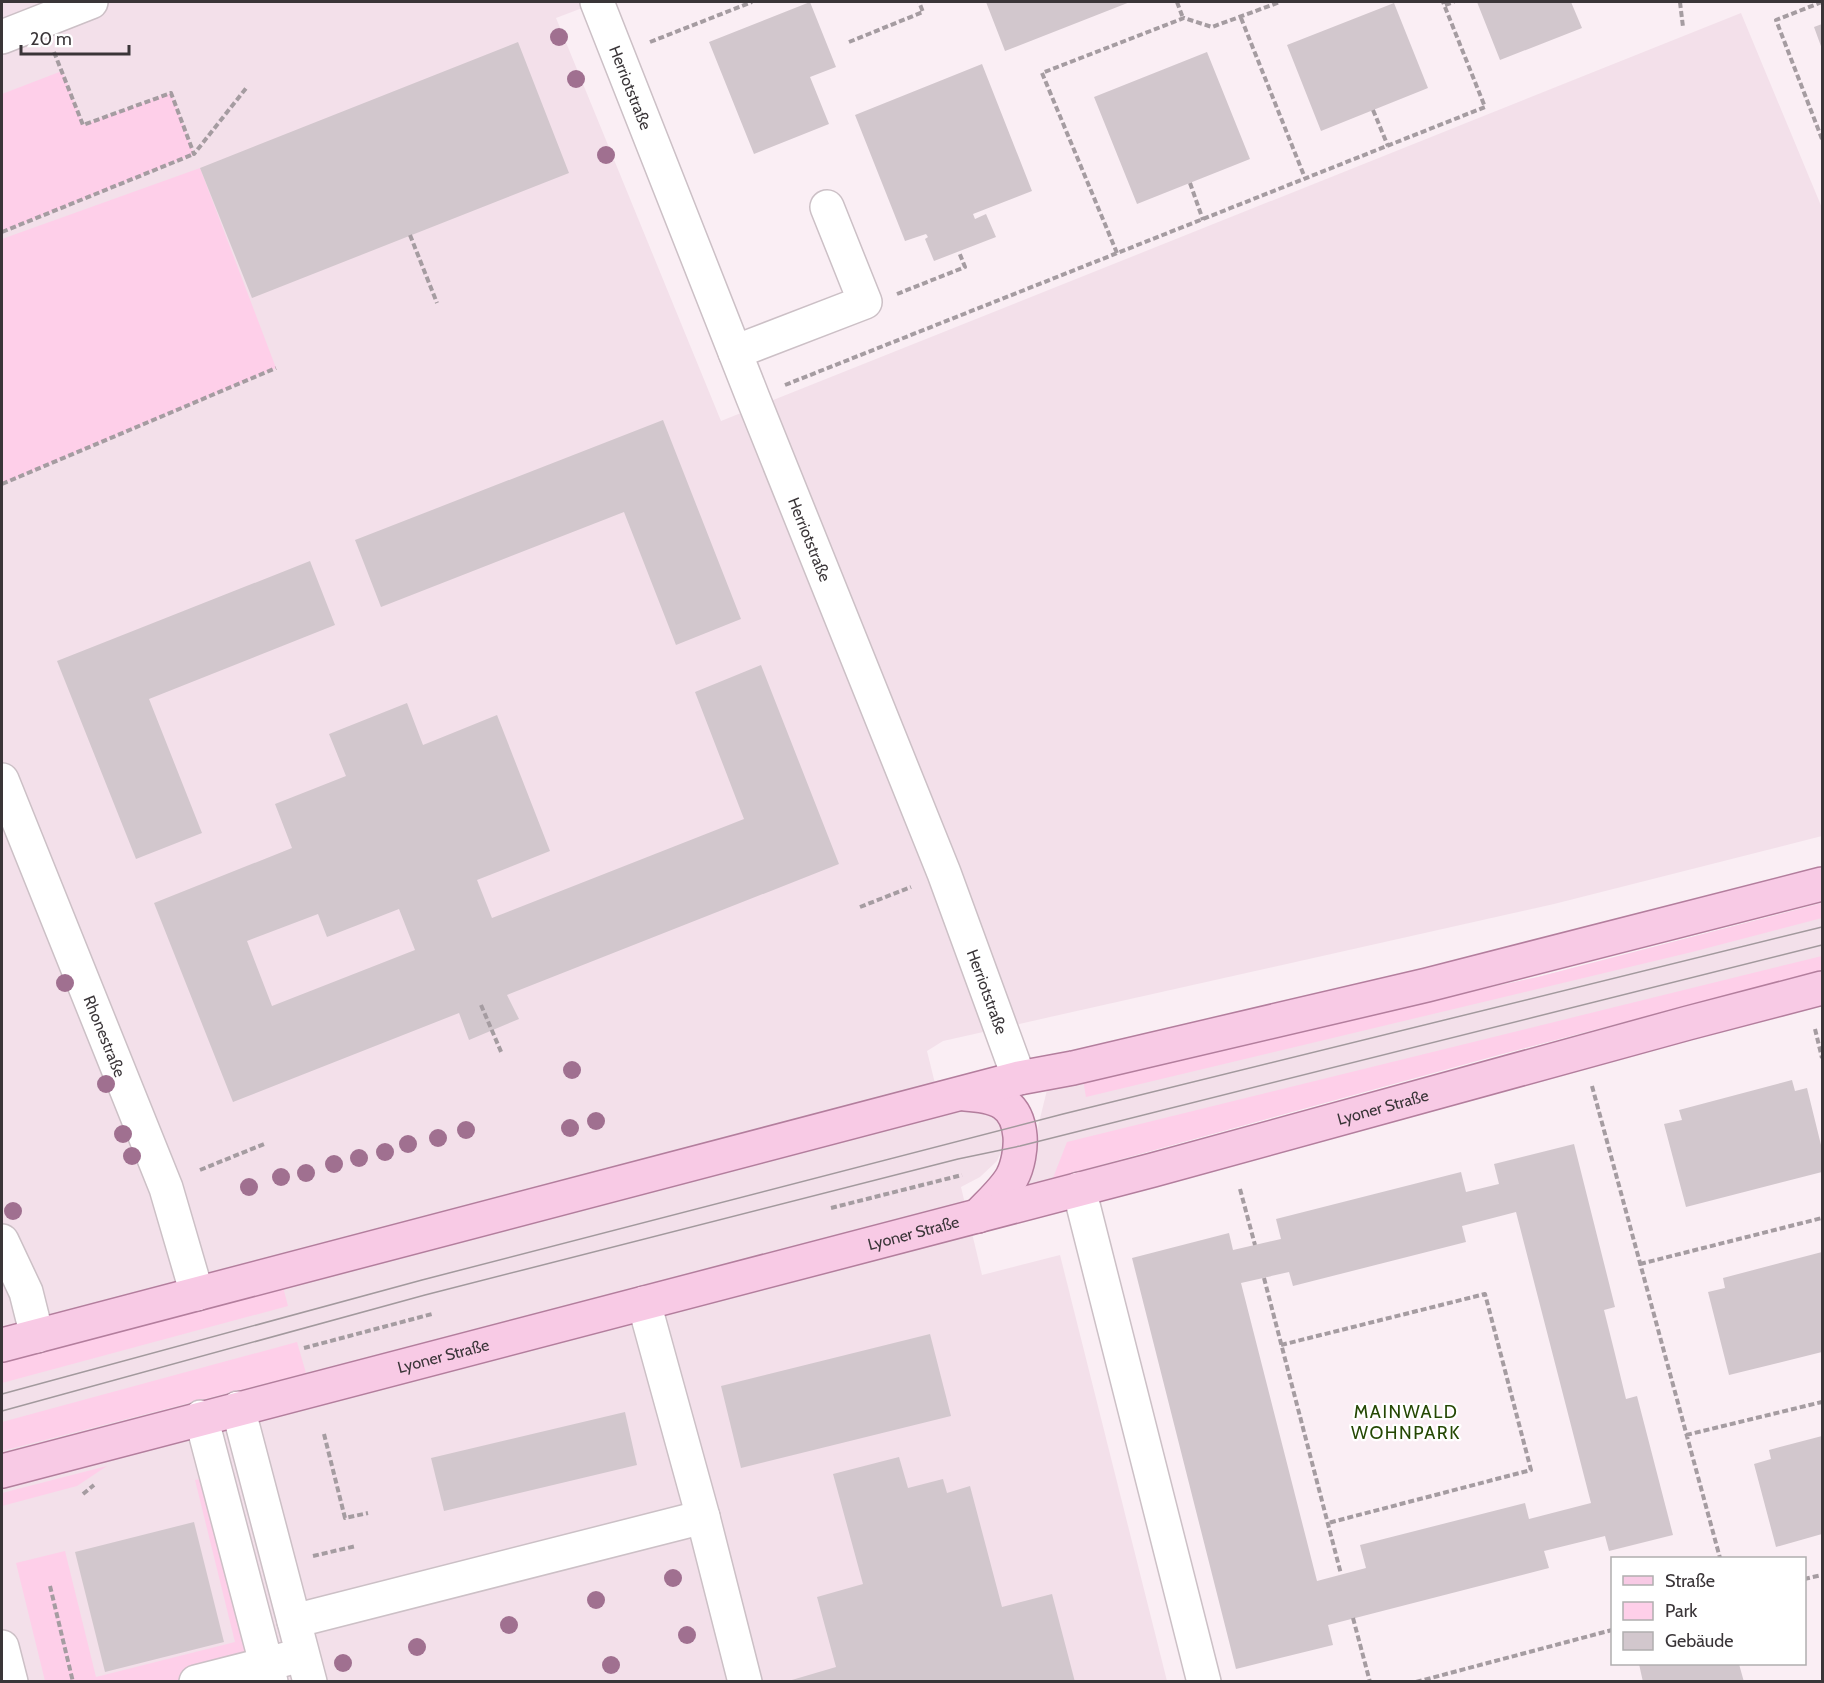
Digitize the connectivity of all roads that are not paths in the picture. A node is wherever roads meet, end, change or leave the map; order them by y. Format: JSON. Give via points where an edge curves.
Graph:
{"nodes":[{"id":1,"x":91,"y":2,"type":"edge"},
{"id":2,"x":597,"y":2,"type":"edge"},
{"id":3,"x":2,"y":38,"type":"edge"},
{"id":4,"x":827,"y":207,"type":"dead end"},
{"id":5,"x":735,"y":352,"type":"junction"},
{"id":6,"x":2,"y":780,"type":"edge"},
{"id":7,"x":1822,"y":884,"type":"edge"},
{"id":8,"x":1822,"y":988,"type":"edge"},
{"id":9,"x":1019,"y":1078,"type":"junction"},
{"id":10,"x":964,"y":1094,"type":"junction"},
{"id":11,"x":1079,"y":1189,"type":"junction"},
{"id":12,"x":978,"y":1216,"type":"junction"},
{"id":13,"x":2,"y":1241,"type":"edge"},
{"id":14,"x":197,"y":1294,"type":"junction"},
{"id":15,"x":645,"y":1303,"type":"junction"},
{"id":16,"x":37,"y":1335,"type":"junction"},
{"id":17,"x":2,"y":1345,"type":"edge"},
{"id":18,"x":238,"y":1408,"type":"junction"},
{"id":19,"x":201,"y":1417,"type":"junction"},
{"id":20,"x":2,"y":1471,"type":"edge"},
{"id":21,"x":703,"y":1517,"type":"junction"},
{"id":22,"x":294,"y":1621,"type":"junction"},
{"id":23,"x":2,"y":1647,"type":"edge"},
{"id":24,"x":306,"y":1668,"type":"edge"},
{"id":25,"x":268,"y":1673,"type":"edge"},
{"id":26,"x":11,"y":1682,"type":"edge"},
{"id":27,"x":196,"y":1682,"type":"edge"},
{"id":28,"x":745,"y":1682,"type":"edge"},
{"id":29,"x":1204,"y":1682,"type":"edge"}],
"edges":[{"from":1,"to":3,"type":"street"},
{"from":2,"to":5,"type":"street","name":"Herriotstraße"},
{"from":4,"to":5,"type":"street","via":[[865,302]]},
{"from":5,"to":9,"type":"street","name":"Herriotstraße","via":[[944,873]]},
{"from":6,"to":14,"type":"street","name":"Rhonestraße","via":[[166,1188]]},
{"from":7,"to":9,"type":"main road","via":[[1427,985]]},
{"from":8,"to":11,"type":"main road","name":"Lyoner Straße"},
{"from":9,"to":10,"type":"main road"},
{"from":10,"to":12,"type":"main road","via":[[987,1095],[1006,1104],[1016,1114],[1019,1126],[1020,1146],[1012,1176]]},
{"from":10,"to":14,"type":"main road"},
{"from":11,"to":12,"type":"main road","name":"Lyoner Straße"},
{"from":11,"to":29,"type":"street"},
{"from":12,"to":15,"type":"main road","name":"Lyoner Straße"},
{"from":13,"to":16,"type":"street","via":[[26,1292]]},
{"from":14,"to":16,"type":"main road"},
{"from":15,"to":18,"type":"main road","name":"Lyoner Straße"},
{"from":15,"to":21,"type":"street"},
{"from":16,"to":17,"type":"main road"},
{"from":18,"to":19,"type":"main road","name":"Lyoner Straße"},
{"from":18,"to":22,"type":"street"},
{"from":19,"to":20,"type":"main road","name":"Lyoner Straße"},
{"from":19,"to":25,"type":"street"},
{"from":21,"to":22,"type":"street"},
{"from":21,"to":28,"type":"street"},
{"from":22,"to":24,"type":"street"},
{"from":23,"to":26,"type":"street"},
{"from":24,"to":25,"type":"street"},
{"from":25,"to":27,"type":"street"}]}
